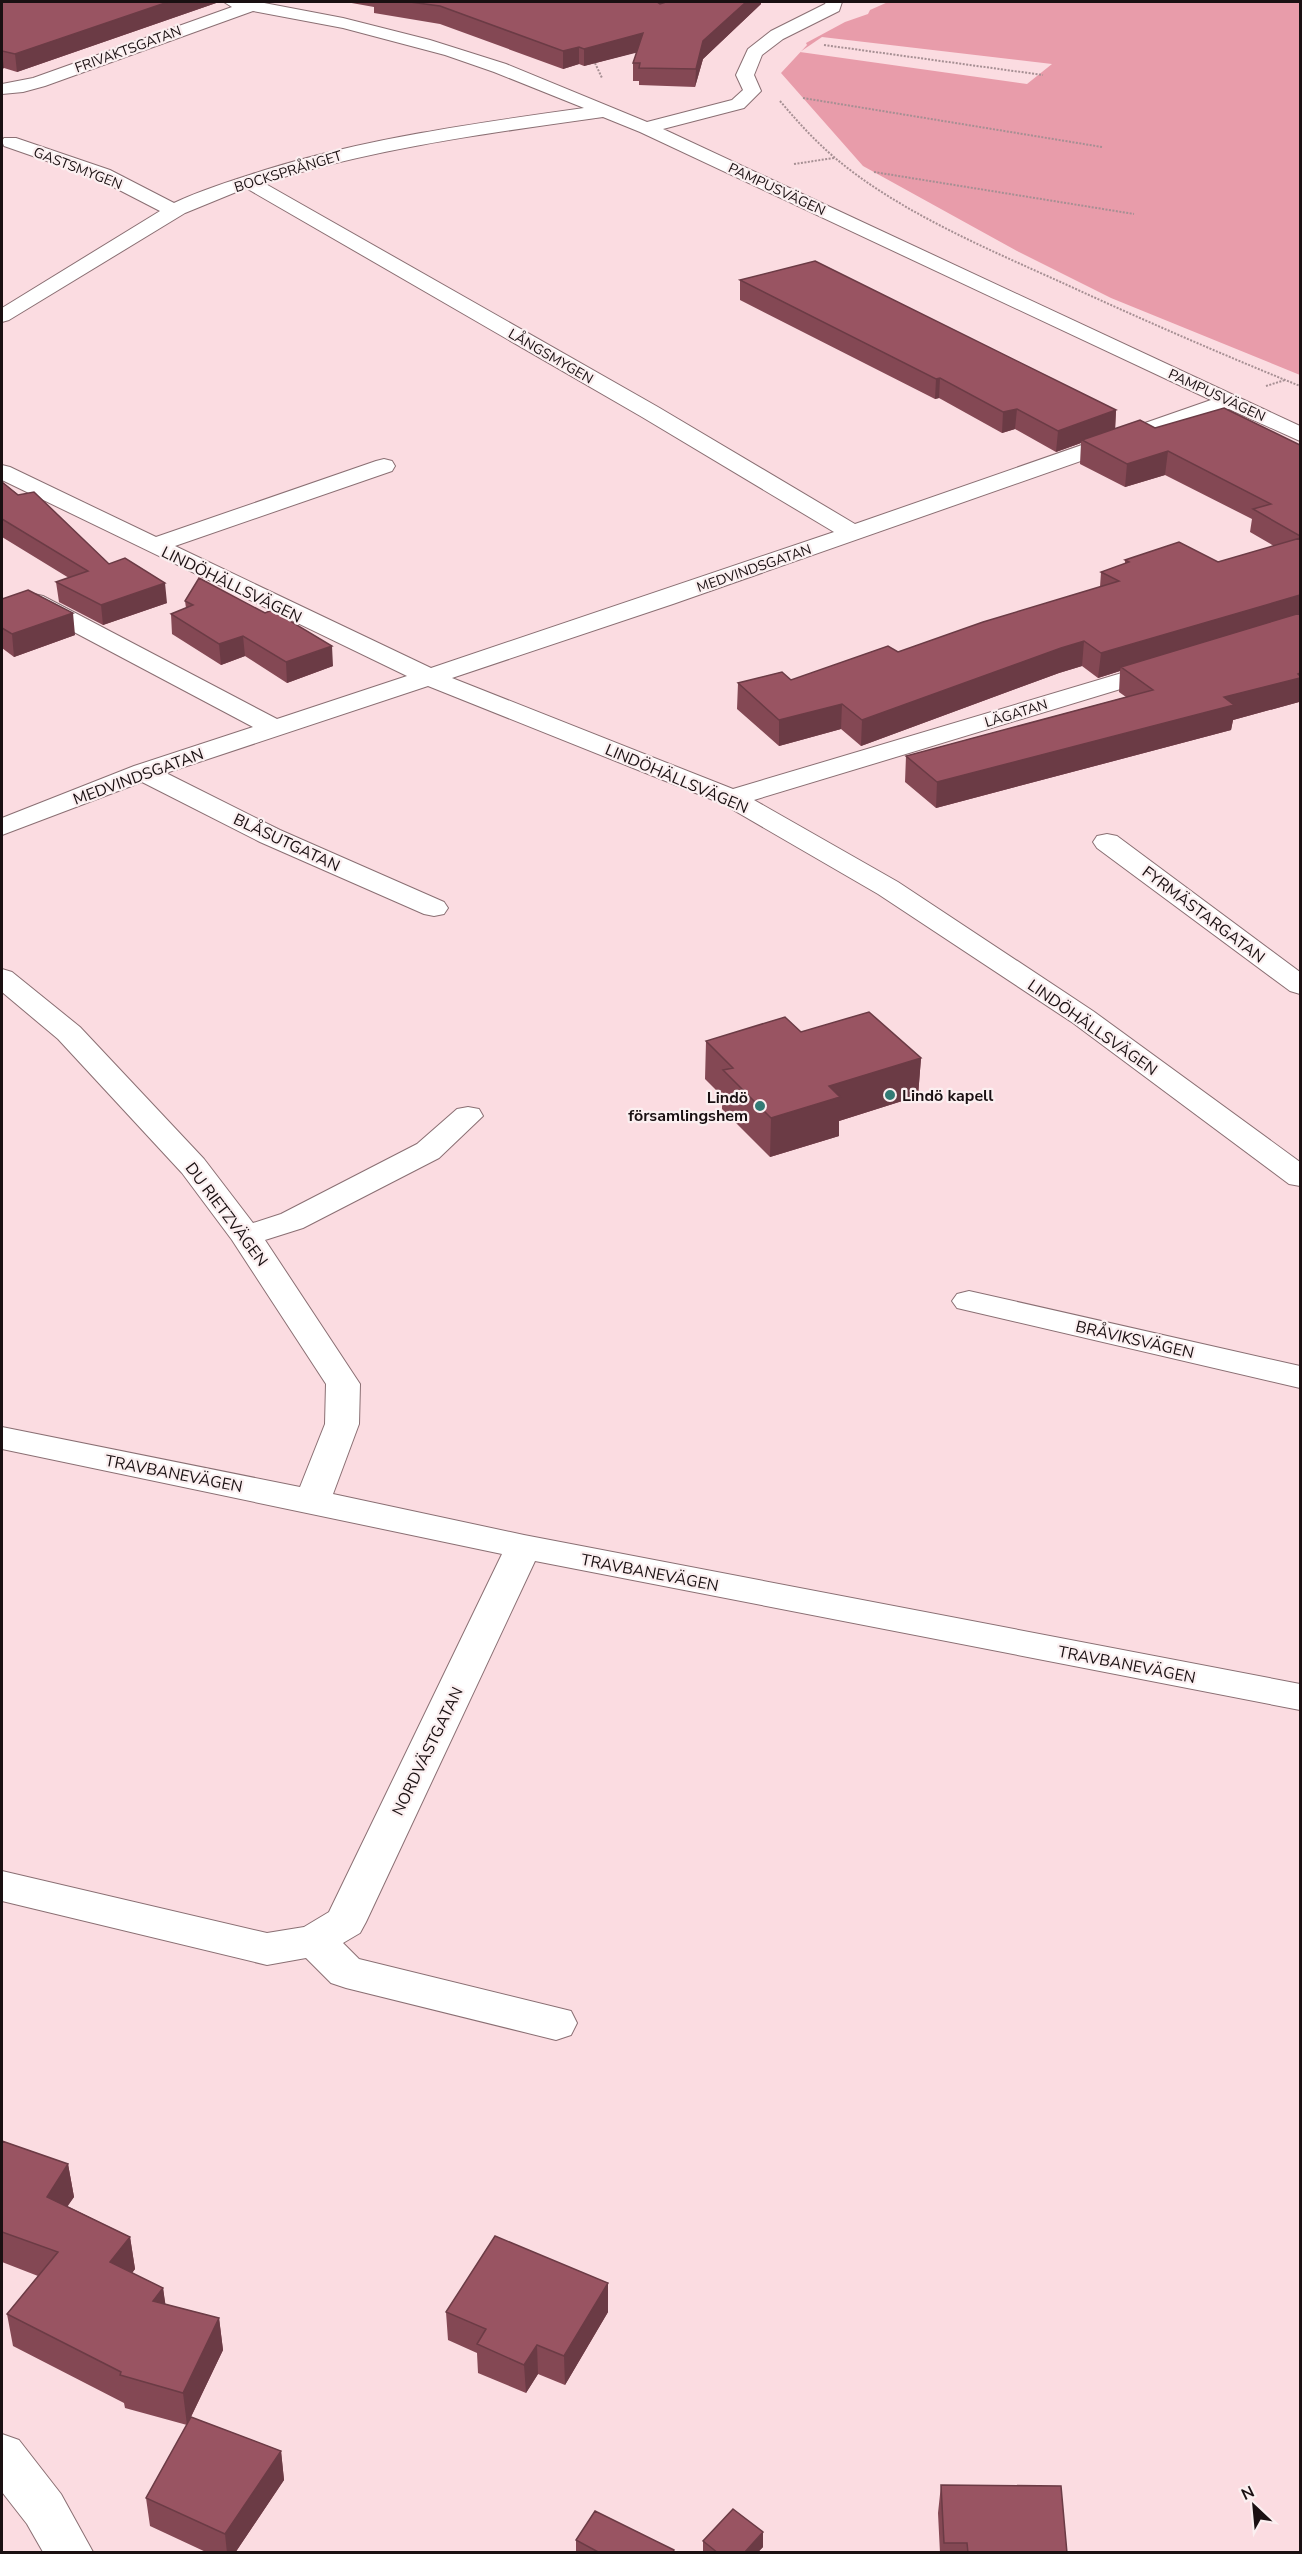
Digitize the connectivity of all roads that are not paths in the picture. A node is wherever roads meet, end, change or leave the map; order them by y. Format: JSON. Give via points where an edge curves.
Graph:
{"nodes":[{"id":1,"x":232,"y":2,"type":"edge"},
{"id":2,"x":834,"y":2,"type":"edge"},
{"id":3,"x":253,"y":5,"type":"junction"},
{"id":4,"x":2,"y":89,"type":"edge"},
{"id":5,"x":604,"y":111,"type":"junction"},
{"id":6,"x":646,"y":128,"type":"junction"},
{"id":7,"x":10,"y":142,"type":"dead end"},
{"id":8,"x":249,"y":182,"type":"junction"},
{"id":9,"x":176,"y":212,"type":"junction"},
{"id":10,"x":2,"y":316,"type":"edge"},
{"id":11,"x":1230,"y":401,"type":"junction"},
{"id":12,"x":1300,"y":434,"type":"edge"},
{"id":13,"x":384,"y":466,"type":"dead end"},
{"id":14,"x":2,"y":472,"type":"edge"},
{"id":15,"x":853,"y":533,"type":"junction"},
{"id":16,"x":153,"y":546,"type":"junction"},
{"id":17,"x":22,"y":595,"type":"edge"},
{"id":18,"x":1187,"y":661,"type":"edge"},
{"id":19,"x":431,"y":678,"type":"junction"},
{"id":20,"x":276,"y":729,"type":"junction"},
{"id":21,"x":143,"y":772,"type":"junction"},
{"id":22,"x":732,"y":798,"type":"junction"},
{"id":23,"x":2,"y":827,"type":"edge"},
{"id":24,"x":1107,"y":842,"type":"dead end"},
{"id":25,"x":434,"y":908,"type":"dead end"},
{"id":26,"x":2,"y":978,"type":"edge"},
{"id":27,"x":1300,"y":985,"type":"edge"},
{"id":28,"x":468,"y":1116,"type":"dead end"},
{"id":29,"x":1300,"y":1177,"type":"edge"},
{"id":30,"x":246,"y":1236,"type":"junction"},
{"id":31,"x":969,"y":1301,"type":"dead end"},
{"id":32,"x":1300,"y":1377,"type":"edge"},
{"id":33,"x":2,"y":1438,"type":"edge"},
{"id":34,"x":312,"y":1501,"type":"junction"},
{"id":35,"x":524,"y":1547,"type":"junction"},
{"id":36,"x":1300,"y":1697,"type":"edge"},
{"id":37,"x":2,"y":1886,"type":"edge"},
{"id":38,"x":314,"y":1941,"type":"junction"},
{"id":39,"x":556,"y":2023,"type":"dead end"},
{"id":40,"x":2,"y":2455,"type":"edge"},
{"id":41,"x":69,"y":2553,"type":"edge"}],
"edges":[{"from":1,"to":3,"type":"street","name":"PAMPUSVÄGEN"},
{"from":2,"to":6,"type":"street","via":[[833,7],[777,36],[754,53],[745,75],[752,91],[738,104]]},
{"from":3,"to":4,"type":"street","name":"FRIVAKTSGATAN","via":[[39,82]]},
{"from":3,"to":5,"type":"street","name":"PAMPUSVÄGEN","via":[[451,51]]},
{"from":5,"to":6,"type":"street","name":"PAMPUSVÄGEN"},
{"from":5,"to":8,"type":"street","name":"BOCKSPRÅNGET","via":[[393,142],[315,160]]},
{"from":6,"to":11,"type":"street","name":"PAMPUSVÄGEN"},
{"from":7,"to":9,"type":"street","name":"GASTSMYGEN","via":[[103,174]]},
{"from":8,"to":9,"type":"street","name":"BOCKSPRÅNGET","via":[[190,203]]},
{"from":8,"to":15,"type":"street","name":"LÅNGSMYGEN"},
{"from":9,"to":10,"type":"street","name":"BOCKSPRÅNGET"},
{"from":11,"to":12,"type":"street","name":"PAMPUSVÄGEN"},
{"from":11,"to":15,"type":"street","name":"MEDVINDSGATAN"},
{"from":13,"to":16,"type":"street"},
{"from":14,"to":16,"type":"street","name":"LINDÖHÄLLSVÄGEN"},
{"from":15,"to":19,"type":"street","name":"MEDVINDSGATAN"},
{"from":16,"to":19,"type":"street","name":"LINDÖHÄLLSVÄGEN"},
{"from":17,"to":20,"type":"street"},
{"from":18,"to":22,"type":"street","name":"LÄGATAN"},
{"from":19,"to":20,"type":"street","name":"MEDVINDSGATAN"},
{"from":19,"to":22,"type":"street","name":"LINDÖHÄLLSVÄGEN"},
{"from":20,"to":21,"type":"street","name":"MEDVINDSGATAN"},
{"from":21,"to":23,"type":"street","name":"MEDVINDSGATAN"},
{"from":21,"to":25,"type":"street","name":"BLÅSUTGATAN","via":[[270,836]]},
{"from":22,"to":29,"type":"street","name":"LINDÖHÄLLSVÄGEN","via":[[888,888],[1083,1017]]},
{"from":24,"to":27,"type":"street","name":"FYRMÄSTARGATAN"},
{"from":26,"to":30,"type":"street","name":"DU RIETZVÄGEN","via":[[69,1033],[193,1166]]},
{"from":28,"to":30,"type":"street","via":[[428,1151],[292,1221]]},
{"from":30,"to":34,"type":"street","name":"DU RIETZVÄGEN","via":[[343,1384],[342,1424]]},
{"from":31,"to":32,"type":"street","name":"BRÅVIKSVÄGEN"},
{"from":33,"to":34,"type":"street","name":"TRAVBANEVÄGEN"},
{"from":34,"to":35,"type":"street","name":"TRAVBANEVÄGEN"},
{"from":35,"to":36,"type":"street","name":"TRAVBANEVÄGEN"},
{"from":35,"to":38,"type":"street","name":"NORDVÄSTGATAN","via":[[345,1922]]},
{"from":37,"to":38,"type":"street","name":"NORDVÄSTGATAN","via":[[267,1949]]},
{"from":38,"to":39,"type":"street","via":[[346,1972]]},
{"from":40,"to":41,"type":"street","via":[[44,2509]]}]}
